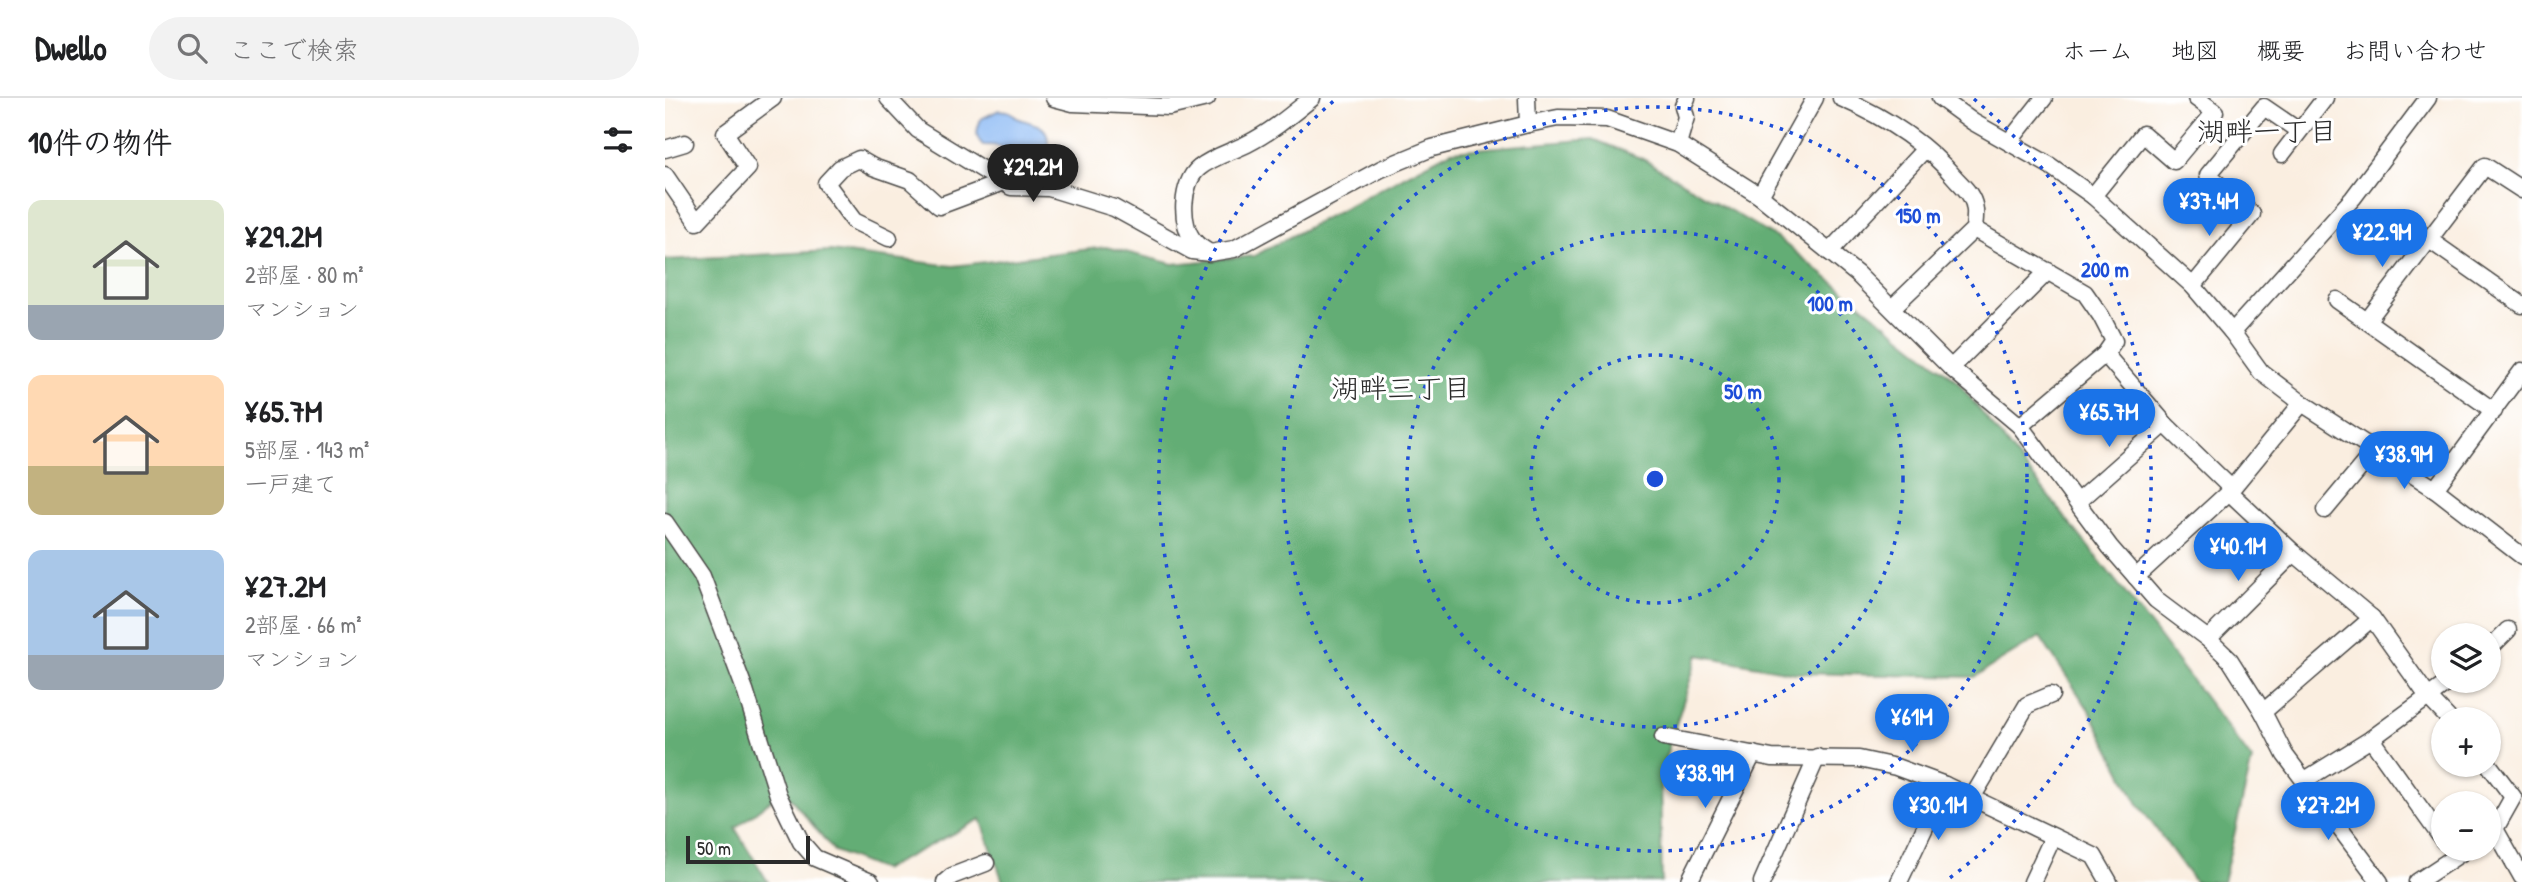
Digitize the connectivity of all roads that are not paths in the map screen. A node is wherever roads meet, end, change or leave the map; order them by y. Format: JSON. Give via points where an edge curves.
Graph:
{"nodes":[{"id":1,"x":773,"y":98,"type":"edge"},
{"id":2,"x":888,"y":98,"type":"edge"},
{"id":3,"x":1054,"y":98,"type":"edge"},
{"id":4,"x":1207,"y":98,"type":"edge"},
{"id":5,"x":1312,"y":98,"type":"edge"},
{"id":6,"x":1527,"y":98,"type":"edge"},
{"id":7,"x":1687,"y":98,"type":"edge"},
{"id":8,"x":1815,"y":98,"type":"edge"},
{"id":9,"x":1841,"y":98,"type":"edge"},
{"id":10,"x":2044,"y":98,"type":"edge"},
{"id":11,"x":2196,"y":98,"type":"edge"},
{"id":12,"x":2325,"y":98,"type":"edge"},
{"id":13,"x":2428,"y":98,"type":"edge"},
{"id":14,"x":1943,"y":99,"type":"edge"},
{"id":15,"x":1528,"y":124,"type":"junction"},
{"id":16,"x":2299,"y":131,"type":"junction"},
{"id":17,"x":2009,"y":142,"type":"junction"},
{"id":18,"x":685,"y":143,"type":"dead end"},
{"id":19,"x":1678,"y":144,"type":"junction"},
{"id":20,"x":665,"y":149,"type":"edge"},
{"id":21,"x":1925,"y":149,"type":"junction"},
{"id":22,"x":2283,"y":154,"type":"dead end"},
{"id":23,"x":665,"y":175,"type":"edge"},
{"id":24,"x":1003,"y":182,"type":"junction"},
{"id":25,"x":2522,"y":190,"type":"edge"},
{"id":26,"x":1760,"y":196,"type":"junction"},
{"id":27,"x":2092,"y":196,"type":"junction"},
{"id":28,"x":1973,"y":229,"type":"junction"},
{"id":29,"x":889,"y":238,"type":"dead end"},
{"id":30,"x":2428,"y":239,"type":"junction"},
{"id":31,"x":1829,"y":252,"type":"junction"},
{"id":32,"x":1210,"y":253,"type":"junction"},
{"id":33,"x":2048,"y":271,"type":"junction"},
{"id":34,"x":2193,"y":286,"type":"junction"},
{"id":35,"x":2337,"y":300,"type":"dead end"},
{"id":36,"x":2522,"y":305,"type":"edge"},
{"id":37,"x":1892,"y":309,"type":"junction"},
{"id":38,"x":2367,"y":321,"type":"junction"},
{"id":39,"x":2232,"y":332,"type":"junction"},
{"id":40,"x":2105,"y":354,"type":"junction"},
{"id":41,"x":1951,"y":368,"type":"junction"},
{"id":42,"x":2522,"y":371,"type":"edge"},
{"id":43,"x":2302,"y":402,"type":"junction"},
{"id":44,"x":2494,"y":411,"type":"junction"},
{"id":45,"x":2165,"y":424,"type":"junction"},
{"id":46,"x":2020,"y":426,"type":"junction"},
{"id":47,"x":2375,"y":450,"type":"junction"},
{"id":48,"x":2435,"y":489,"type":"junction"},
{"id":49,"x":2230,"y":490,"type":"junction"},
{"id":50,"x":2077,"y":502,"type":"junction"},
{"id":51,"x":2325,"y":510,"type":"dead end"},
{"id":52,"x":665,"y":522,"type":"edge"},
{"id":53,"x":2294,"y":553,"type":"junction"},
{"id":54,"x":2522,"y":556,"type":"edge"},
{"id":55,"x":2136,"y":577,"type":"junction"},
{"id":56,"x":2372,"y":618,"type":"junction"},
{"id":57,"x":2508,"y":630,"type":"dead end"},
{"id":58,"x":2501,"y":637,"type":"edge"},
{"id":59,"x":2208,"y":639,"type":"junction"},
{"id":60,"x":2435,"y":693,"type":"edge"},
{"id":61,"x":2050,"y":695,"type":"dead end"},
{"id":62,"x":2429,"y":698,"type":"junction"},
{"id":63,"x":2438,"y":707,"type":"edge"},
{"id":64,"x":2263,"y":712,"type":"junction"},
{"id":65,"x":1663,"y":737,"type":"dead end"},
{"id":66,"x":2371,"y":739,"type":"junction"},
{"id":67,"x":1753,"y":754,"type":"junction"},
{"id":68,"x":1817,"y":757,"type":"junction"},
{"id":69,"x":2501,"y":776,"type":"edge"},
{"id":70,"x":2305,"y":780,"type":"junction"},
{"id":71,"x":1945,"y":785,"type":"junction"},
{"id":72,"x":2517,"y":791,"type":"edge"},
{"id":73,"x":1972,"y":798,"type":"junction"},
{"id":74,"x":2501,"y":817,"type":"edge"},
{"id":75,"x":2431,"y":823,"type":"edge"},
{"id":76,"x":2053,"y":837,"type":"junction"},
{"id":77,"x":2501,"y":846,"type":"edge"},
{"id":78,"x":2444,"y":861,"type":"edge"},
{"id":79,"x":986,"y":863,"type":"dead end"},
{"id":80,"x":2522,"y":877,"type":"edge"},
{"id":81,"x":2372,"y":879,"type":"edge"},
{"id":82,"x":871,"y":882,"type":"edge"},
{"id":83,"x":945,"y":882,"type":"edge"},
{"id":84,"x":1689,"y":882,"type":"edge"},
{"id":85,"x":1762,"y":882,"type":"edge"},
{"id":86,"x":1899,"y":882,"type":"edge"},
{"id":87,"x":2032,"y":882,"type":"edge"},
{"id":88,"x":2109,"y":882,"type":"edge"},
{"id":89,"x":2417,"y":882,"type":"edge"}],
"edges":[{"from":1,"to":23,"type":"street","via":[[725,133],[748,169],[697,222]]},
{"from":2,"to":24,"type":"street","via":[[918,130]]},
{"from":3,"to":4,"type":"street","via":[[1073,103],[1169,107]]},
{"from":5,"to":32,"type":"street","via":[[1290,118],[1189,178],[1184,210],[1188,226],[1193,241]]},
{"from":6,"to":15,"type":"street"},
{"from":7,"to":19,"type":"street"},
{"from":8,"to":26,"type":"street"},
{"from":9,"to":21,"type":"street","via":[[1894,125]]},
{"from":10,"to":17,"type":"street"},
{"from":11,"to":27,"type":"street","via":[[2215,112],[2174,161],[2143,134]]},
{"from":12,"to":16,"type":"street"},
{"from":13,"to":39,"type":"street","via":[[2353,198]]},
{"from":14,"to":17,"type":"street"},
{"from":15,"to":19,"type":"street","via":[[1558,118],[1607,119]]},
{"from":15,"to":32,"type":"street","via":[[1432,148],[1381,169],[1234,249]]},
{"from":16,"to":22,"type":"street"},
{"from":16,"to":34,"type":"street","via":[[2264,107],[2208,175],[2252,214]]},
{"from":17,"to":27,"type":"street"},
{"from":18,"to":20,"type":"street"},
{"from":19,"to":26,"type":"street"},
{"from":21,"to":28,"type":"street","via":[[1971,196],[1976,211]]},
{"from":21,"to":31,"type":"street"},
{"from":24,"to":29,"type":"street","via":[[939,206],[910,180],[859,159],[840,168],[827,183],[854,222]]},
{"from":24,"to":32,"type":"street","via":[[1011,187],[1039,186],[1077,195],[1114,208],[1192,251]]},
{"from":25,"to":30,"type":"street","via":[[2485,166]]},
{"from":26,"to":31,"type":"street"},
{"from":27,"to":34,"type":"street"},
{"from":28,"to":33,"type":"street"},
{"from":28,"to":37,"type":"street"},
{"from":30,"to":36,"type":"street"},
{"from":30,"to":38,"type":"street"},
{"from":31,"to":37,"type":"street"},
{"from":33,"to":40,"type":"street","via":[[2085,293],[2101,316],[2113,341]]},
{"from":33,"to":41,"type":"street"},
{"from":34,"to":39,"type":"street"},
{"from":35,"to":38,"type":"street"},
{"from":37,"to":41,"type":"street"},
{"from":38,"to":44,"type":"street"},
{"from":39,"to":43,"type":"street","via":[[2261,372]]},
{"from":40,"to":45,"type":"street"},
{"from":40,"to":46,"type":"street"},
{"from":41,"to":46,"type":"street"},
{"from":42,"to":44,"type":"street"},
{"from":43,"to":47,"type":"street"},
{"from":43,"to":49,"type":"street"},
{"from":44,"to":48,"type":"street"},
{"from":45,"to":49,"type":"street"},
{"from":45,"to":50,"type":"street"},
{"from":46,"to":50,"type":"street"},
{"from":47,"to":48,"type":"street"},
{"from":47,"to":51,"type":"street"},
{"from":48,"to":54,"type":"street"},
{"from":49,"to":53,"type":"street"},
{"from":49,"to":55,"type":"street"},
{"from":50,"to":55,"type":"street"},
{"from":52,"to":82,"type":"street","via":[[702,576],[778,795],[801,842],[815,858]]},
{"from":53,"to":56,"type":"street"},
{"from":53,"to":59,"type":"street"},
{"from":55,"to":59,"type":"street","via":[[2157,600]]},
{"from":56,"to":62,"type":"street"},
{"from":56,"to":64,"type":"street"},
{"from":57,"to":58,"type":"street"},
{"from":59,"to":64,"type":"street","via":[[2230,660]]},
{"from":60,"to":62,"type":"street"},
{"from":61,"to":73,"type":"street","via":[[2027,705]]},
{"from":62,"to":63,"type":"street"},
{"from":62,"to":66,"type":"street"},
{"from":64,"to":70,"type":"street","via":[[2285,755]]},
{"from":65,"to":67,"type":"street"},
{"from":66,"to":70,"type":"street"},
{"from":66,"to":75,"type":"street"},
{"from":67,"to":68,"type":"street"},
{"from":67,"to":84,"type":"street"},
{"from":68,"to":71,"type":"street","via":[[1896,767]]},
{"from":68,"to":85,"type":"street"},
{"from":69,"to":72,"type":"street"},
{"from":70,"to":81,"type":"street"},
{"from":71,"to":73,"type":"street"},
{"from":71,"to":86,"type":"street"},
{"from":72,"to":74,"type":"street"},
{"from":73,"to":76,"type":"street"},
{"from":76,"to":87,"type":"street"},
{"from":76,"to":88,"type":"street","via":[[2094,856]]},
{"from":77,"to":80,"type":"street"},
{"from":78,"to":89,"type":"street"},
{"from":79,"to":83,"type":"street"}]}
